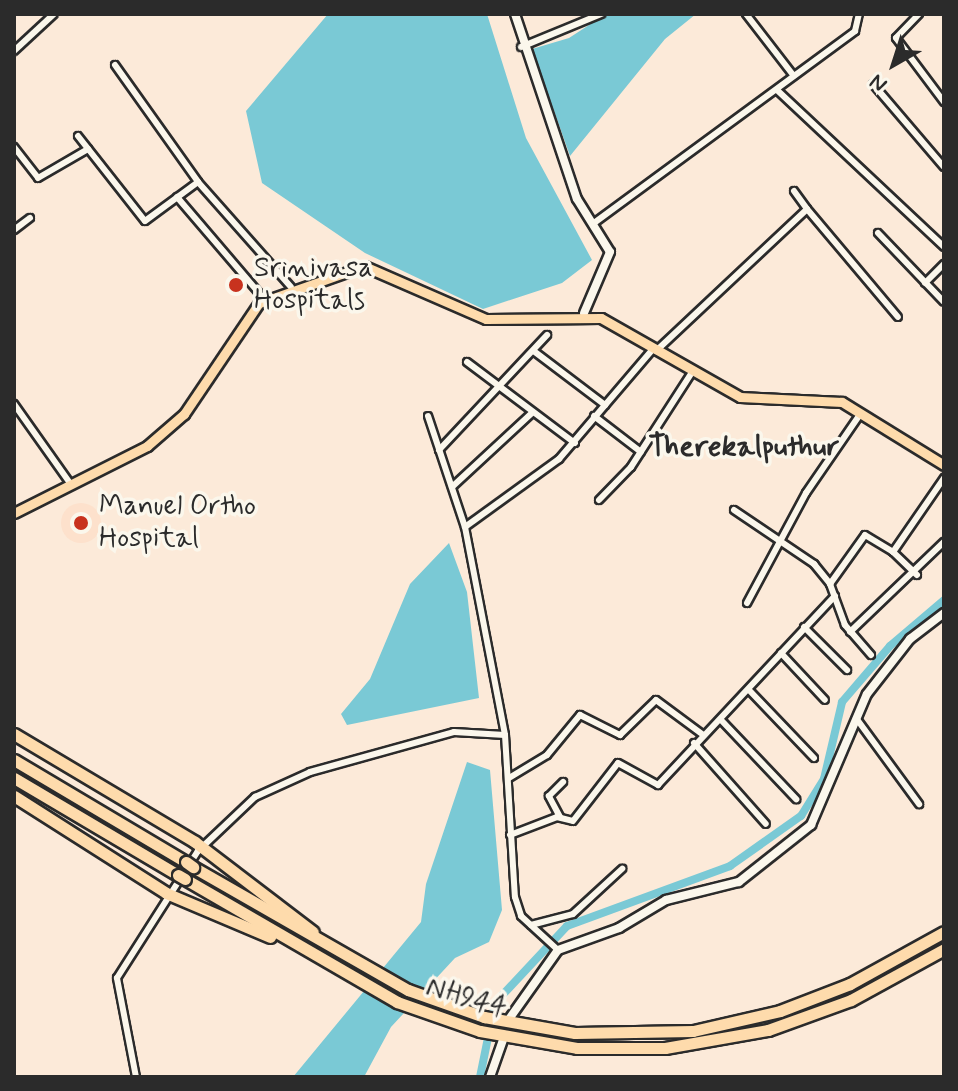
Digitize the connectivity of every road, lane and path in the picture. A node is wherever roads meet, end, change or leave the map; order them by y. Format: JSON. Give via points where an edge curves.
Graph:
{"nodes":[{"id":1,"x":54,"y":14,"type":"edge"},
{"id":2,"x":515,"y":14,"type":"edge"},
{"id":3,"x":600,"y":14,"type":"edge"},
{"id":4,"x":746,"y":14,"type":"edge"},
{"id":5,"x":859,"y":14,"type":"edge"},
{"id":6,"x":919,"y":14,"type":"edge"},
{"id":7,"x":521,"y":47,"type":"junction"},
{"id":8,"x":14,"y":51,"type":"edge"},
{"id":9,"x":115,"y":65,"type":"dead end"},
{"id":10,"x":794,"y":76,"type":"junction"},
{"id":11,"x":873,"y":84,"type":"dead end"},
{"id":12,"x":777,"y":90,"type":"junction"},
{"id":13,"x":944,"y":102,"type":"edge"},
{"id":14,"x":78,"y":136,"type":"dead end"},
{"id":15,"x":14,"y":147,"type":"edge"},
{"id":16,"x":88,"y":149,"type":"junction"},
{"id":17,"x":944,"y":167,"type":"edge"},
{"id":18,"x":198,"y":182,"type":"junction"},
{"id":19,"x":794,"y":191,"type":"dead end"},
{"id":20,"x":177,"y":197,"type":"junction"},
{"id":21,"x":807,"y":209,"type":"junction"},
{"id":22,"x":30,"y":218,"type":"dead end"},
{"id":23,"x":594,"y":223,"type":"junction"},
{"id":24,"x":14,"y":230,"type":"edge"},
{"id":25,"x":878,"y":233,"type":"dead end"},
{"id":26,"x":944,"y":247,"type":"edge"},
{"id":27,"x":944,"y":264,"type":"edge"},
{"id":28,"x":925,"y":283,"type":"junction"},
{"id":29,"x":291,"y":287,"type":"junction"},
{"id":30,"x":265,"y":300,"type":"junction"},
{"id":31,"x":944,"y":302,"type":"edge"},
{"id":32,"x":584,"y":313,"type":"junction"},
{"id":33,"x":898,"y":317,"type":"dead end"},
{"id":34,"x":547,"y":335,"type":"dead end"},
{"id":35,"x":655,"y":350,"type":"junction"},
{"id":36,"x":535,"y":352,"type":"junction"},
{"id":37,"x":467,"y":362,"type":"dead end"},
{"id":38,"x":691,"y":374,"type":"junction"},
{"id":39,"x":503,"y":390,"type":"junction"},
{"id":40,"x":14,"y":404,"type":"edge"},
{"id":41,"x":605,"y":405,"type":"junction"},
{"id":42,"x":533,"y":412,"type":"junction"},
{"id":43,"x":861,"y":413,"type":"junction"},
{"id":44,"x":428,"y":416,"type":"dead end"},
{"id":45,"x":594,"y":416,"type":"junction"},
{"id":46,"x":575,"y":443,"type":"junction"},
{"id":47,"x":439,"y":450,"type":"junction"},
{"id":48,"x":641,"y":452,"type":"junction"},
{"id":49,"x":944,"y":465,"type":"edge"},
{"id":50,"x":944,"y":478,"type":"edge"},
{"id":51,"x":72,"y":486,"type":"junction"},
{"id":52,"x":452,"y":487,"type":"junction"},
{"id":53,"x":599,"y":500,"type":"dead end"},
{"id":54,"x":734,"y":510,"type":"dead end"},
{"id":55,"x":14,"y":513,"type":"edge"},
{"id":56,"x":465,"y":527,"type":"junction"},
{"id":57,"x":944,"y":542,"type":"edge"},
{"id":58,"x":784,"y":543,"type":"junction"},
{"id":59,"x":893,"y":552,"type":"junction"},
{"id":60,"x":917,"y":575,"type":"junction"},
{"id":61,"x":830,"y":584,"type":"junction"},
{"id":62,"x":835,"y":596,"type":"junction"},
{"id":63,"x":747,"y":603,"type":"dead end"},
{"id":64,"x":944,"y":613,"type":"edge"},
{"id":65,"x":804,"y":627,"type":"junction"},
{"id":66,"x":850,"y":632,"type":"junction"},
{"id":67,"x":781,"y":653,"type":"junction"},
{"id":68,"x":871,"y":655,"type":"dead end"},
{"id":69,"x":847,"y":670,"type":"dead end"},
{"id":70,"x":749,"y":690,"type":"junction"},
{"id":71,"x":825,"y":700,"type":"dead end"},
{"id":72,"x":854,"y":716,"type":"junction"},
{"id":73,"x":722,"y":721,"type":"junction"},
{"id":74,"x":14,"y":734,"type":"edge"},
{"id":75,"x":702,"y":734,"type":"junction"},
{"id":76,"x":505,"y":735,"type":"junction"},
{"id":77,"x":694,"y":743,"type":"junction"},
{"id":78,"x":814,"y":758,"type":"dead end"},
{"id":79,"x":14,"y":760,"type":"edge"},
{"id":80,"x":14,"y":778,"type":"edge"},
{"id":81,"x":509,"y":778,"type":"junction"},
{"id":82,"x":563,"y":782,"type":"dead end"},
{"id":83,"x":14,"y":796,"type":"edge"},
{"id":84,"x":796,"y":799,"type":"dead end"},
{"id":85,"x":919,"y":804,"type":"dead end"},
{"id":86,"x":560,"y":817,"type":"junction"},
{"id":87,"x":766,"y":824,"type":"dead end"},
{"id":88,"x":510,"y":835,"type":"junction"},
{"id":89,"x":202,"y":847,"type":"junction"},
{"id":90,"x":622,"y":869,"type":"dead end"},
{"id":91,"x":170,"y":895,"type":"junction"},
{"id":92,"x":531,"y":925,"type":"junction"},
{"id":93,"x":944,"y":932,"type":"edge"},
{"id":94,"x":555,"y":947,"type":"junction"},
{"id":95,"x":944,"y":949,"type":"edge"},
{"id":96,"x":332,"y":950,"type":"junction"},
{"id":97,"x":314,"y":956,"type":"junction"},
{"id":98,"x":503,"y":1022,"type":"junction"},
{"id":99,"x":500,"y":1036,"type":"junction"},
{"id":100,"x":136,"y":1077,"type":"edge"},
{"id":101,"x":490,"y":1077,"type":"edge"}],
"edges":[{"from":1,"to":8,"type":"street"},
{"from":2,"to":7,"type":"street"},
{"from":3,"to":7,"type":"street"},
{"from":4,"to":10,"type":"street"},
{"from":5,"to":10,"type":"street","via":[[855,31]]},
{"from":6,"to":13,"type":"street","via":[[896,38]]},
{"from":7,"to":23,"type":"street","via":[[577,199]]},
{"from":9,"to":18,"type":"street"},
{"from":10,"to":12,"type":"street"},
{"from":11,"to":17,"type":"street"},
{"from":12,"to":23,"type":"street"},
{"from":12,"to":26,"type":"street"},
{"from":14,"to":16,"type":"street"},
{"from":15,"to":16,"type":"street","via":[[38,178]]},
{"from":16,"to":20,"type":"street","via":[[142,219]]},
{"from":18,"to":20,"type":"street"},
{"from":18,"to":29,"type":"street"},
{"from":19,"to":21,"type":"street"},
{"from":20,"to":30,"type":"street"},
{"from":21,"to":33,"type":"street"},
{"from":21,"to":35,"type":"street"},
{"from":22,"to":24,"type":"street"},
{"from":23,"to":32,"type":"street","via":[[610,262]]},
{"from":25,"to":28,"type":"street"},
{"from":27,"to":28,"type":"street"},
{"from":28,"to":31,"type":"street"},
{"from":29,"to":30,"type":"main road"},
{"from":29,"to":32,"type":"main road","via":[[364,266],[486,319]]},
{"from":30,"to":51,"type":"main road","via":[[243,320],[184,414],[147,446]]},
{"from":32,"to":35,"type":"main road"},
{"from":34,"to":36,"type":"street"},
{"from":35,"to":38,"type":"main road"},
{"from":35,"to":41,"type":"street"},
{"from":36,"to":39,"type":"street"},
{"from":36,"to":41,"type":"street"},
{"from":37,"to":39,"type":"street"},
{"from":38,"to":43,"type":"main road","via":[[740,397],[818,397]]},
{"from":38,"to":48,"type":"street"},
{"from":39,"to":42,"type":"street"},
{"from":39,"to":47,"type":"street"},
{"from":40,"to":51,"type":"street"},
{"from":41,"to":45,"type":"street"},
{"from":42,"to":46,"type":"street"},
{"from":42,"to":52,"type":"street"},
{"from":43,"to":49,"type":"main road"},
{"from":43,"to":58,"type":"street","via":[[806,493]]},
{"from":44,"to":47,"type":"street"},
{"from":45,"to":46,"type":"street"},
{"from":45,"to":48,"type":"street"},
{"from":46,"to":56,"type":"street"},
{"from":47,"to":52,"type":"street"},
{"from":48,"to":53,"type":"street"},
{"from":50,"to":59,"type":"street"},
{"from":51,"to":55,"type":"main road"},
{"from":52,"to":56,"type":"street"},
{"from":54,"to":58,"type":"street"},
{"from":56,"to":76,"type":"street"},
{"from":57,"to":60,"type":"street"},
{"from":58,"to":61,"type":"street"},
{"from":58,"to":63,"type":"street"},
{"from":59,"to":60,"type":"street"},
{"from":59,"to":61,"type":"street","via":[[865,535]]},
{"from":60,"to":66,"type":"street"},
{"from":61,"to":62,"type":"street"},
{"from":62,"to":65,"type":"street"},
{"from":62,"to":66,"type":"street"},
{"from":64,"to":72,"type":"street","via":[[910,639]]},
{"from":65,"to":67,"type":"street"},
{"from":65,"to":69,"type":"street"},
{"from":66,"to":68,"type":"street"},
{"from":67,"to":70,"type":"street"},
{"from":67,"to":71,"type":"street"},
{"from":70,"to":73,"type":"street"},
{"from":70,"to":78,"type":"street"},
{"from":72,"to":85,"type":"street"},
{"from":72,"to":94,"type":"street","via":[[820,814],[777,857],[739,882],[666,900],[619,928]]},
{"from":73,"to":75,"type":"street"},
{"from":73,"to":84,"type":"street"},
{"from":74,"to":89,"type":"highway"},
{"from":75,"to":77,"type":"street"},
{"from":75,"to":81,"type":"street","via":[[656,700],[620,735],[580,715],[547,755]]},
{"from":76,"to":81,"type":"street"},
{"from":76,"to":89,"type":"street","via":[[454,732],[285,781],[255,797]]},
{"from":77,"to":86,"type":"street","via":[[658,785],[618,763],[573,821]]},
{"from":77,"to":87,"type":"street"},
{"from":79,"to":96,"type":"highway","name":"NH944","number":"NH944"},
{"from":80,"to":97,"type":"highway","name":"NH944","number":"NH944"},
{"from":81,"to":88,"type":"street"},
{"from":82,"to":86,"type":"street","via":[[549,796]]},
{"from":83,"to":91,"type":"highway"},
{"from":86,"to":88,"type":"street"},
{"from":88,"to":92,"type":"street","via":[[515,897]]},
{"from":89,"to":91,"type":"street"},
{"from":89,"to":96,"type":"highway"},
{"from":90,"to":92,"type":"street","via":[[573,914]]},
{"from":91,"to":97,"type":"highway"},
{"from":91,"to":100,"type":"street","via":[[117,978]]},
{"from":92,"to":94,"type":"street"},
{"from":93,"to":98,"type":"highway","name":"NH944","number":"NH944","via":[[830,994],[721,1026],[612,1035]]},
{"from":94,"to":98,"type":"street"},
{"from":95,"to":99,"type":"highway","name":"NH944","number":"NH944","via":[[829,1010],[731,1039],[613,1050]]},
{"from":96,"to":98,"type":"highway","name":"NH944","number":"NH944","via":[[424,997]]},
{"from":97,"to":99,"type":"highway","name":"NH944","number":"NH944","via":[[418,1010]]},
{"from":99,"to":101,"type":"street"}]}
